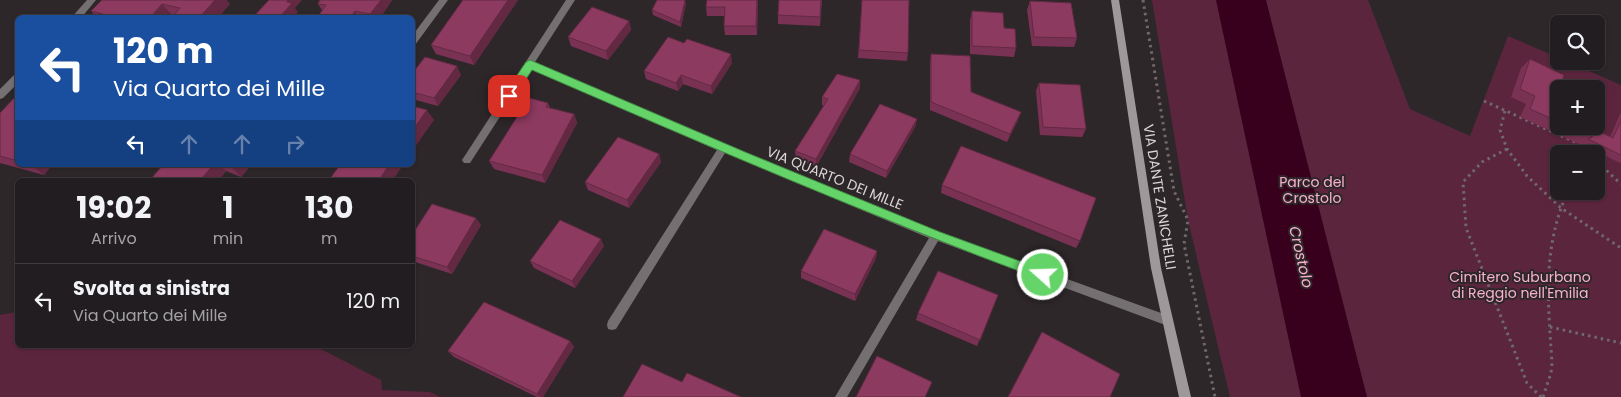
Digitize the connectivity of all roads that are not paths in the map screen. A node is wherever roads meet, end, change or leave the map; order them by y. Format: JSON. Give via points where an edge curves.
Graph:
{"nodes":[{"id":1,"x":92,"y":0,"type":"edge"},
{"id":2,"x":444,"y":0,"type":"edge"},
{"id":3,"x":571,"y":0,"type":"edge"},
{"id":4,"x":1115,"y":0,"type":"edge"},
{"id":5,"x":78,"y":15,"type":"edge"},
{"id":6,"x":415,"y":39,"type":"edge"},
{"id":7,"x":530,"y":64,"type":"junction"},
{"id":8,"x":15,"y":80,"type":"edge"},
{"id":9,"x":0,"y":95,"type":"edge"},
{"id":10,"x":723,"y":148,"type":"junction"},
{"id":11,"x":467,"y":160,"type":"dead end"},
{"id":12,"x":936,"y":236,"type":"junction"},
{"id":13,"x":1168,"y":321,"type":"junction"},
{"id":14,"x":612,"y":325,"type":"dead end"},
{"id":15,"x":841,"y":397,"type":"edge"},
{"id":16,"x":1185,"y":397,"type":"edge"}],
"edges":[{"from":1,"to":5,"type":"street"},
{"from":2,"to":6,"type":"street"},
{"from":3,"to":7,"type":"street"},
{"from":4,"to":13,"type":"street","name":"VIA DANTE ZANICHELLI","via":[[1156,268]]},
{"from":7,"to":10,"type":"street","name":"VIA QUARTO DEI MILLE"},
{"from":7,"to":11,"type":"street"},
{"from":8,"to":9,"type":"street"},
{"from":10,"to":12,"type":"street","name":"VIA QUARTO DEI MILLE"},
{"from":10,"to":14,"type":"street"},
{"from":12,"to":13,"type":"street","name":"VIA QUARTO DEI MILLE"},
{"from":12,"to":15,"type":"street"},
{"from":13,"to":16,"type":"street","name":"VIA DANTE ZANICHELLI"}]}
